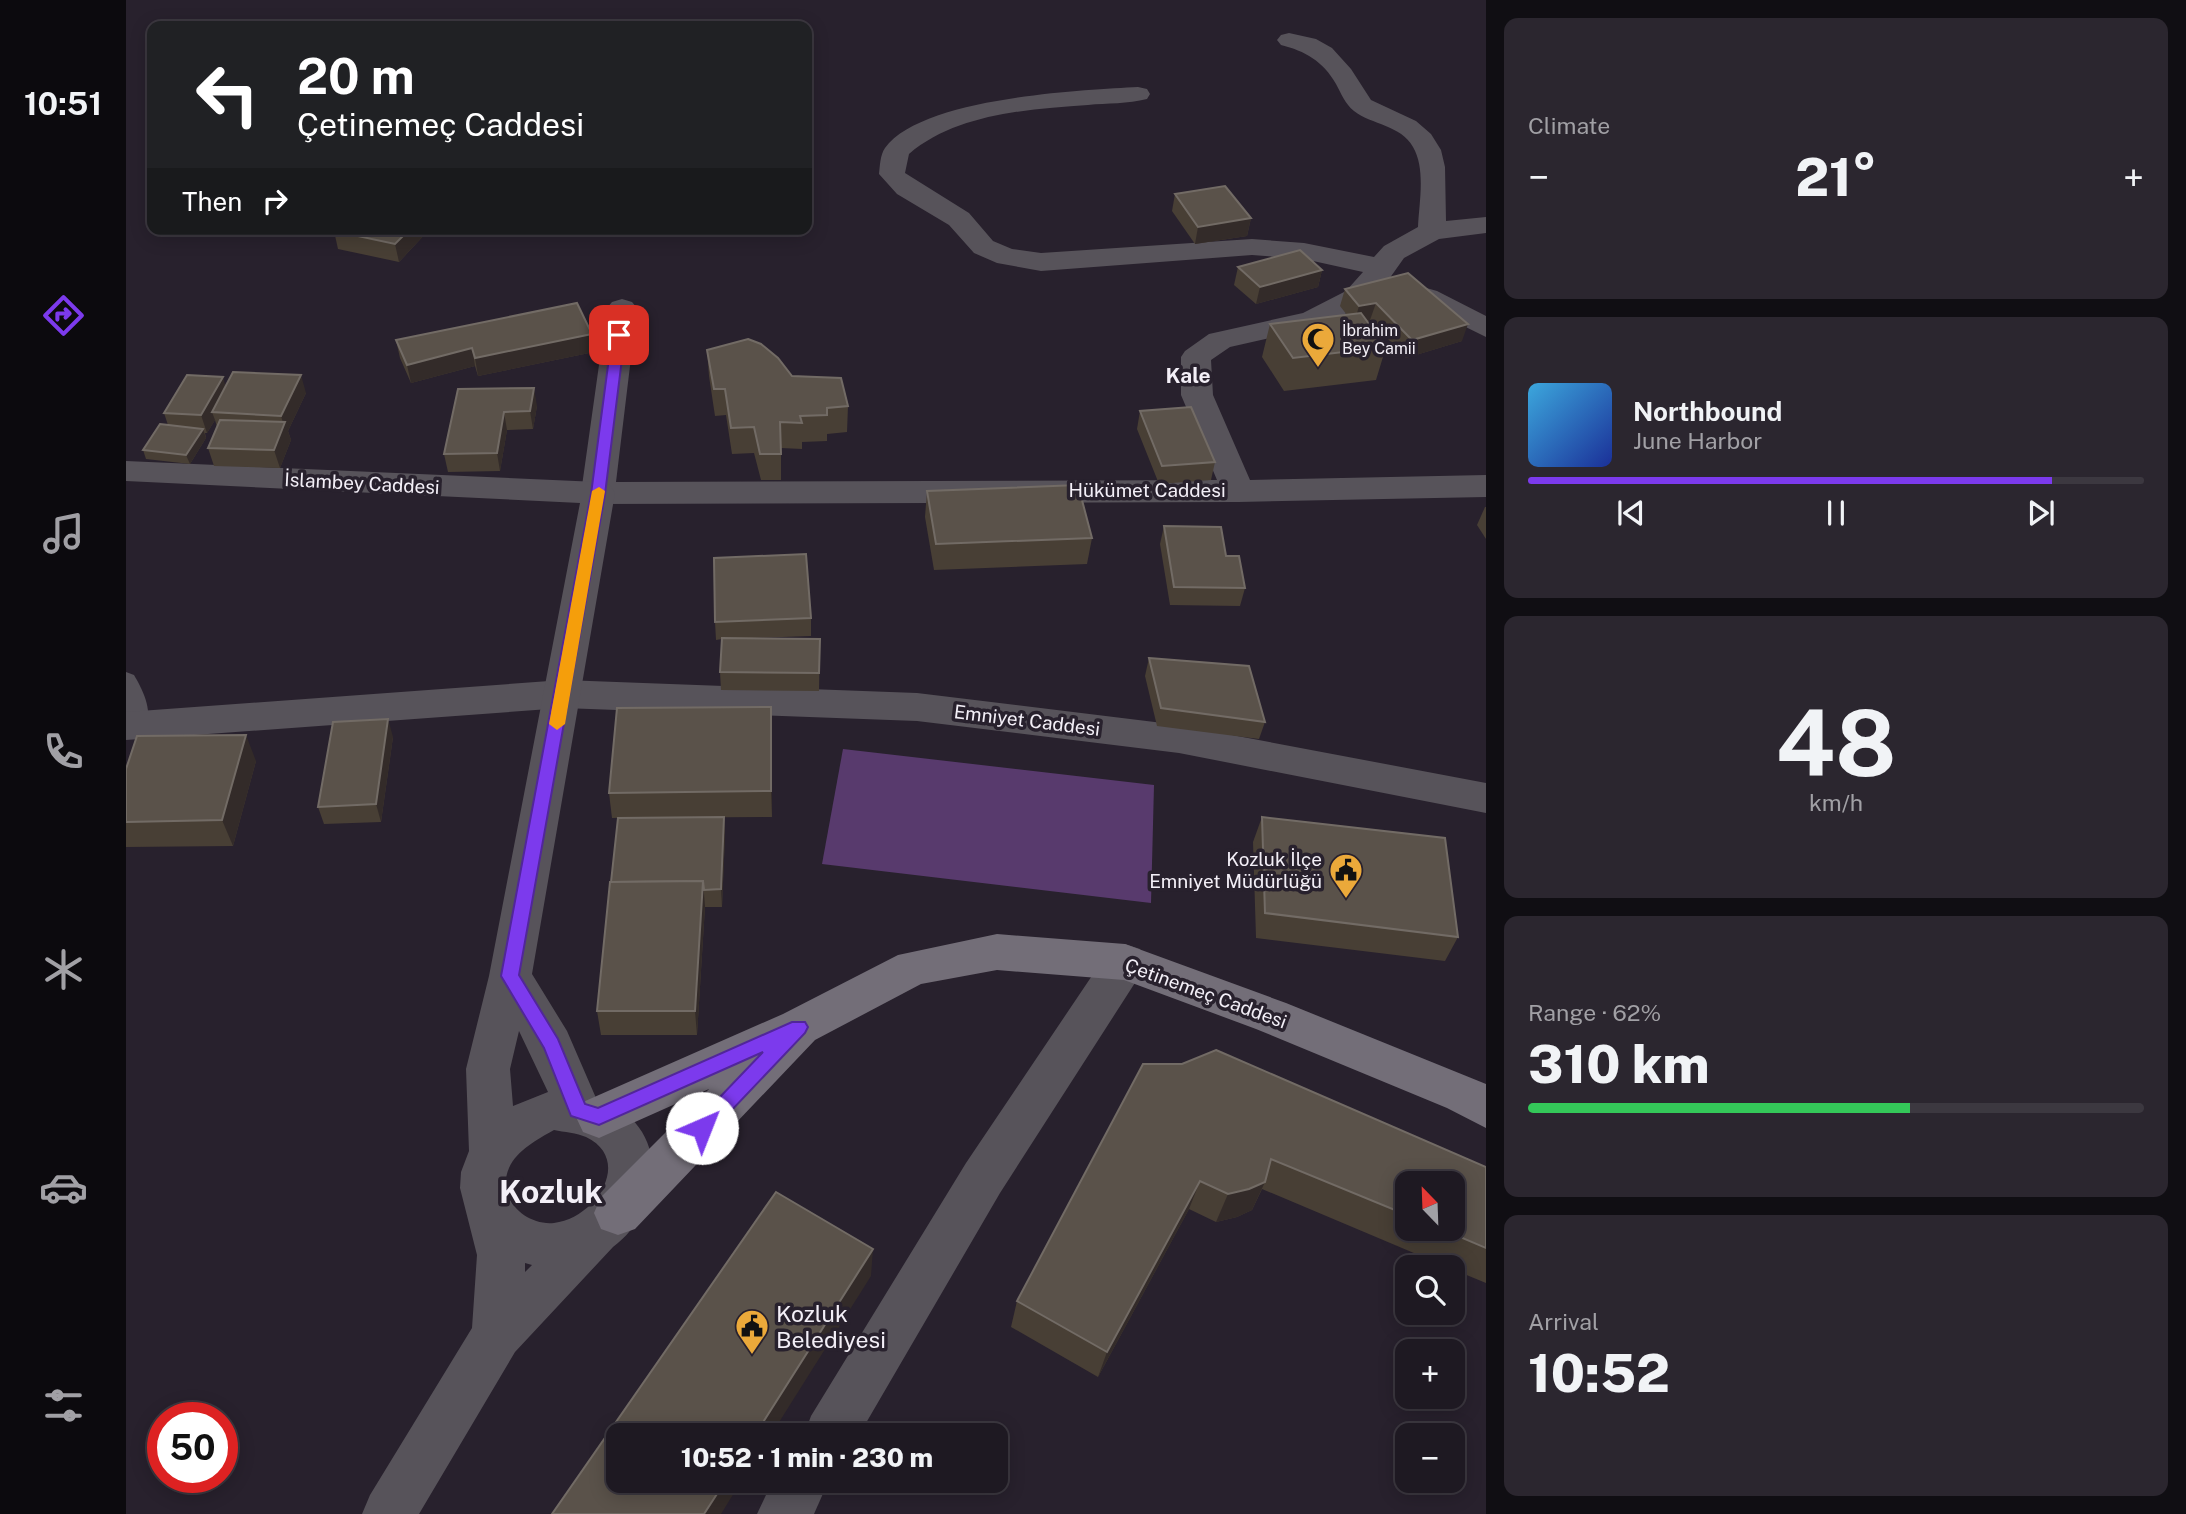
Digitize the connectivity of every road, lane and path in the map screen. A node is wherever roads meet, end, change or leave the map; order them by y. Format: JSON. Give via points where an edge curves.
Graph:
{"nodes":[{"id":1,"x":1289,"y":40,"type":"dead end"},
{"id":2,"x":1138,"y":94,"type":"dead end"},
{"id":3,"x":1486,"y":225,"type":"edge"},
{"id":4,"x":1432,"y":231,"type":"junction"},
{"id":5,"x":1376,"y":275,"type":"junction"},
{"id":6,"x":622,"y":308,"type":"dead end"},
{"id":7,"x":1486,"y":328,"type":"edge"},
{"id":8,"x":126,"y":471,"type":"edge"},
{"id":9,"x":1486,"y":486,"type":"edge"},
{"id":10,"x":1238,"y":491,"type":"junction"},
{"id":11,"x":598,"y":494,"type":"junction"},
{"id":12,"x":126,"y":681,"type":"edge"},
{"id":13,"x":563,"y":694,"type":"junction"},
{"id":14,"x":130,"y":726,"type":"edge"},
{"id":15,"x":1486,"y":798,"type":"edge"},
{"id":16,"x":1125,"y":962,"type":"junction"},
{"id":17,"x":510,"y":976,"type":"junction"},
{"id":18,"x":799,"y":1027,"type":"junction"},
{"id":19,"x":1486,"y":1108,"type":"edge"},
{"id":20,"x":588,"y":1114,"type":"junction"},
{"id":21,"x":492,"y":1150,"type":"junction"},
{"id":22,"x":491,"y":1217,"type":"junction"},
{"id":23,"x":609,"y":1222,"type":"junction"},
{"id":24,"x":497,"y":1335,"type":"junction"},
{"id":25,"x":837,"y":1423,"type":"edge"},
{"id":26,"x":796,"y":1493,"type":"edge"},
{"id":27,"x":388,"y":1514,"type":"edge"},
{"id":28,"x":784,"y":1514,"type":"edge"}],
"edges":[{"from":1,"to":4,"type":"street","via":[[1316,46],[1336,66],[1359,102],[1395,118],[1418,135],[1429,151]]},
{"from":2,"to":5,"type":"street","via":[[1062,97],[951,119],[911,139],[894,154],[892,174],[909,190],[962,221],[979,245],[1010,258],[1041,262],[1252,247],[1304,251]]},
{"from":3,"to":4,"type":"street"},
{"from":4,"to":5,"type":"street","via":[[1394,252]]},
{"from":5,"to":7,"type":"street"},
{"from":5,"to":10,"type":"street","via":[[1356,297],[1312,320],[1220,340],[1196,357],[1197,395]]},
{"from":6,"to":11,"type":"street"},
{"from":8,"to":11,"type":"street","name":"İslambey Caddesi"},
{"from":9,"to":10,"type":"street","name":"Hükümet Caddesi"},
{"from":10,"to":11,"type":"street","name":"Hükümet Caddesi"},
{"from":11,"to":13,"type":"street"},
{"from":12,"to":14,"type":"lane","via":[[135,699]]},
{"from":13,"to":14,"type":"street","name":"Emniyet Caddesi"},
{"from":13,"to":15,"type":"street","name":"Emniyet Caddesi","via":[[917,707],[1179,739]]},
{"from":13,"to":17,"type":"street"},
{"from":16,"to":18,"type":"main road","name":"Çetinemeç Caddesi","via":[[997,953],[913,968]]},
{"from":16,"to":19,"type":"main road","name":"Çetinemeç Caddesi","via":[[1450,1088]]},
{"from":16,"to":25,"type":"street","via":[[983,1178]]},
{"from":17,"to":20,"type":"street"},
{"from":17,"to":21,"type":"street","via":[[488,1069]]},
{"from":18,"to":20,"type":"main road","name":"Çetinemeç Caddesi"},
{"from":18,"to":23,"type":"main road","name":"Çetinemeç Caddesi"},
{"from":20,"to":21,"type":"street","via":[[554,1110],[530,1117]]},
{"from":20,"to":23,"type":"street","via":[[617,1130],[628,1148],[633,1170],[629,1192]]},
{"from":21,"to":22,"type":"street","via":[[483,1172],[483,1195]]},
{"from":22,"to":23,"type":"street","via":[[507,1234],[528,1244],[552,1247],[577,1243]]},
{"from":22,"to":24,"type":"street","via":[[501,1255]]},
{"from":23,"to":24,"type":"street"},
{"from":24,"to":27,"type":"street"},
{"from":26,"to":28,"type":"street"}]}
